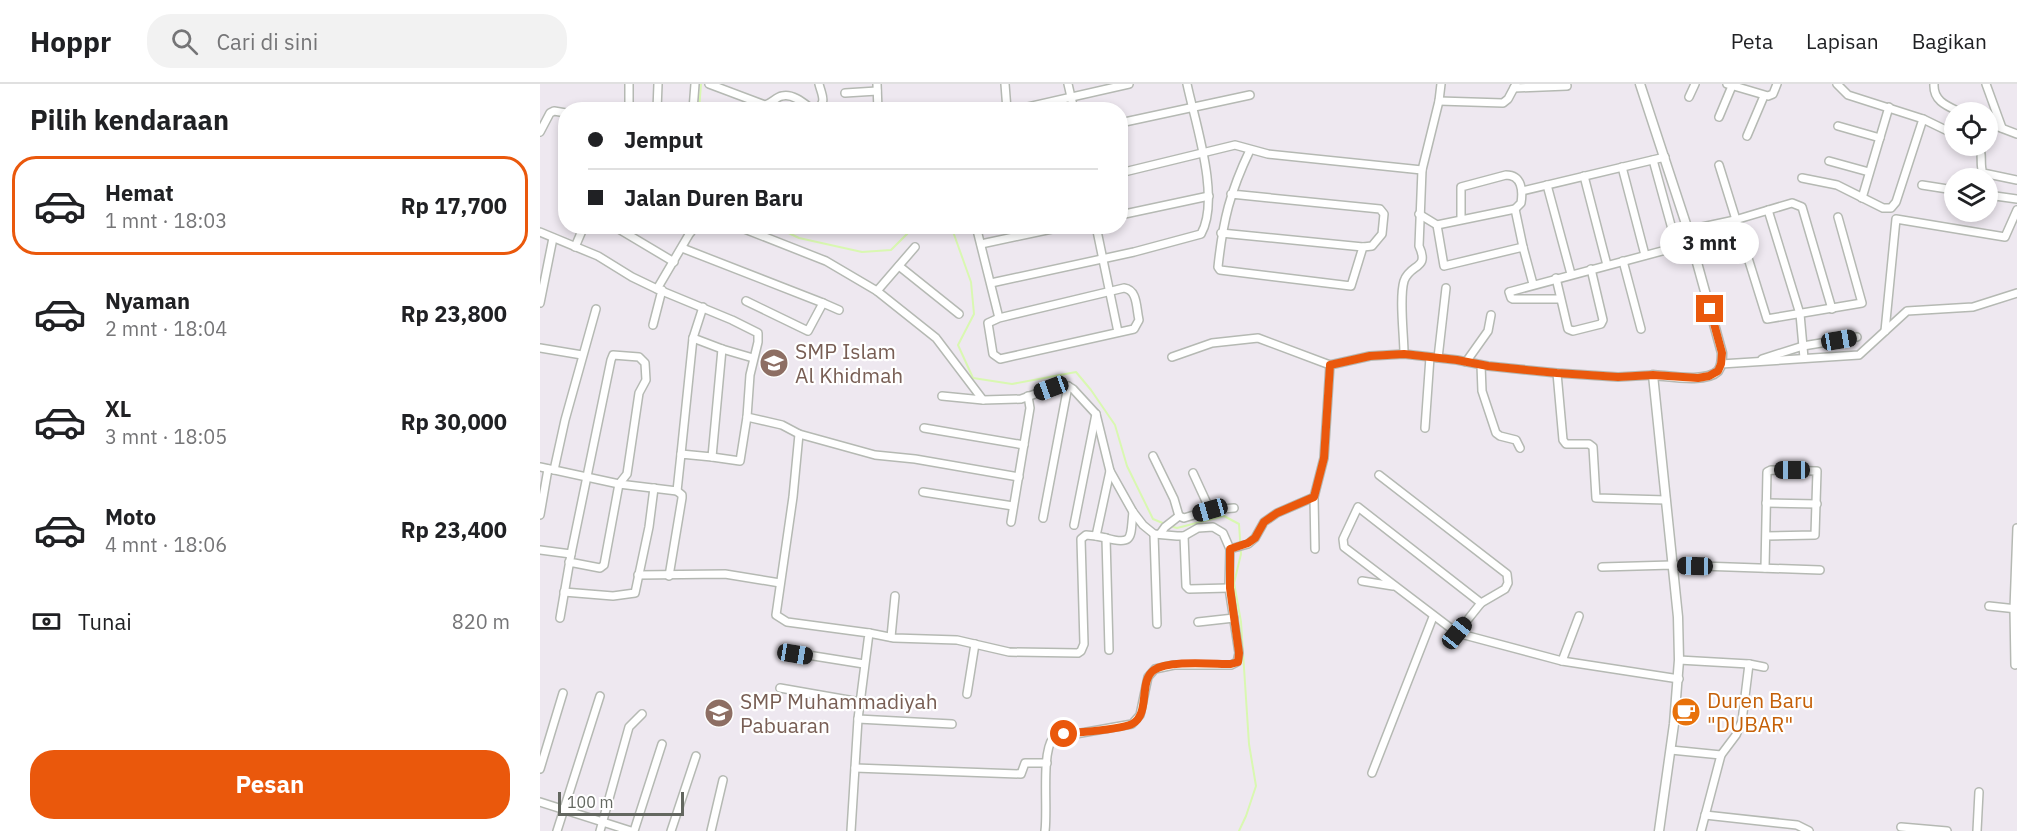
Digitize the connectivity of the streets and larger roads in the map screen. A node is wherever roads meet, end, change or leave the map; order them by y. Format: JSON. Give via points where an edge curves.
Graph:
{"nodes":[{"id":1,"x":629,"y":84,"type":"edge"},
{"id":2,"x":658,"y":84,"type":"edge"},
{"id":3,"x":695,"y":84,"type":"edge"},
{"id":4,"x":710,"y":84,"type":"edge"},
{"id":5,"x":819,"y":84,"type":"edge"},
{"id":6,"x":1005,"y":84,"type":"edge"},
{"id":7,"x":1068,"y":84,"type":"edge"},
{"id":8,"x":1129,"y":84,"type":"edge"},
{"id":9,"x":1187,"y":84,"type":"edge"},
{"id":10,"x":1441,"y":84,"type":"edge"},
{"id":11,"x":1640,"y":84,"type":"edge"},
{"id":12,"x":1695,"y":84,"type":"edge"},
{"id":13,"x":1777,"y":84,"type":"edge"},
{"id":14,"x":1837,"y":84,"type":"edge"},
{"id":15,"x":1934,"y":84,"type":"edge"},
{"id":16,"x":1986,"y":84,"type":"edge"},
{"id":17,"x":1730,"y":85,"type":"edge"},
{"id":18,"x":1515,"y":86,"type":"edge"},
{"id":19,"x":1568,"y":86,"type":"dead end"},
{"id":20,"x":877,"y":88,"type":"edge"},
{"id":21,"x":845,"y":93,"type":"dead end"},
{"id":22,"x":1250,"y":96,"type":"dead end"},
{"id":23,"x":1764,"y":96,"type":"junction"},
{"id":24,"x":1072,"y":97,"type":"junction"},
{"id":25,"x":1689,"y":97,"type":"dead end"},
{"id":26,"x":1439,"y":101,"type":"junction"},
{"id":27,"x":629,"y":102,"type":"edge"},
{"id":28,"x":657,"y":102,"type":"edge"},
{"id":29,"x":694,"y":102,"type":"edge"},
{"id":30,"x":757,"y":102,"type":"edge"},
{"id":31,"x":773,"y":102,"type":"edge"},
{"id":32,"x":799,"y":102,"type":"edge"},
{"id":33,"x":823,"y":102,"type":"edge"},
{"id":34,"x":1006,"y":102,"type":"edge"},
{"id":35,"x":1050,"y":102,"type":"edge"},
{"id":36,"x":1073,"y":102,"type":"edge"},
{"id":37,"x":1944,"y":104,"type":"edge"},
{"id":38,"x":1192,"y":107,"type":"junction"},
{"id":39,"x":1889,"y":107,"type":"junction"},
{"id":40,"x":558,"y":112,"type":"edge"},
{"id":41,"x":1719,"y":117,"type":"dead end"},
{"id":42,"x":1923,"y":119,"type":"junction"},
{"id":43,"x":1128,"y":121,"type":"edge"},
{"id":44,"x":1838,"y":126,"type":"dead end"},
{"id":45,"x":1998,"y":127,"type":"edge"},
{"id":46,"x":2002,"y":128,"type":"junction"},
{"id":47,"x":1944,"y":129,"type":"edge"},
{"id":48,"x":540,"y":132,"type":"edge"},
{"id":49,"x":2017,"y":134,"type":"edge"},
{"id":50,"x":1747,"y":136,"type":"dead end"},
{"id":51,"x":1880,"y":138,"type":"junction"},
{"id":52,"x":1248,"y":149,"type":"junction"},
{"id":53,"x":1203,"y":153,"type":"junction"},
{"id":54,"x":1981,"y":156,"type":"edge"},
{"id":55,"x":1665,"y":157,"type":"junction"},
{"id":56,"x":1653,"y":160,"type":"junction"},
{"id":57,"x":1829,"y":161,"type":"dead end"},
{"id":58,"x":1719,"y":165,"type":"dead end"},
{"id":59,"x":1622,"y":167,"type":"junction"},
{"id":60,"x":1128,"y":170,"type":"edge"},
{"id":61,"x":1422,"y":170,"type":"junction"},
{"id":62,"x":1869,"y":172,"type":"junction"},
{"id":63,"x":1584,"y":176,"type":"junction"},
{"id":64,"x":1802,"y":178,"type":"dead end"},
{"id":65,"x":2017,"y":180,"type":"edge"},
{"id":66,"x":1547,"y":185,"type":"junction"},
{"id":67,"x":1922,"y":185,"type":"dead end"},
{"id":68,"x":1944,"y":188,"type":"edge"},
{"id":69,"x":1522,"y":191,"type":"junction"},
{"id":70,"x":1231,"y":194,"type":"junction"},
{"id":71,"x":1209,"y":195,"type":"junction"},
{"id":72,"x":1998,"y":196,"type":"edge"},
{"id":73,"x":1862,"y":198,"type":"junction"},
{"id":74,"x":2017,"y":199,"type":"edge"},
{"id":75,"x":1515,"y":209,"type":"junction"},
{"id":76,"x":1768,"y":210,"type":"junction"},
{"id":77,"x":2017,"y":210,"type":"edge"},
{"id":78,"x":1128,"y":213,"type":"edge"},
{"id":79,"x":1419,"y":214,"type":"junction"},
{"id":80,"x":1838,"y":217,"type":"dead end"},
{"id":81,"x":1736,"y":219,"type":"junction"},
{"id":82,"x":1461,"y":220,"type":"junction"},
{"id":83,"x":1437,"y":225,"type":"junction"},
{"id":84,"x":1688,"y":230,"type":"junction"},
{"id":85,"x":540,"y":232,"type":"edge"},
{"id":86,"x":1221,"y":233,"type":"junction"},
{"id":87,"x":581,"y":234,"type":"edge"},
{"id":88,"x":627,"y":234,"type":"edge"},
{"id":89,"x":689,"y":234,"type":"edge"},
{"id":90,"x":757,"y":234,"type":"edge"},
{"id":91,"x":978,"y":234,"type":"edge"},
{"id":92,"x":1028,"y":234,"type":"edge"},
{"id":93,"x":1098,"y":234,"type":"edge"},
{"id":94,"x":553,"y":238,"type":"junction"},
{"id":95,"x":1692,"y":243,"type":"junction"},
{"id":96,"x":981,"y":244,"type":"junction"},
{"id":97,"x":575,"y":247,"type":"junction"},
{"id":98,"x":915,"y":247,"type":"dead end"},
{"id":99,"x":1363,"y":247,"type":"junction"},
{"id":100,"x":1523,"y":247,"type":"junction"},
{"id":101,"x":1677,"y":247,"type":"junction"},
{"id":102,"x":682,"y":248,"type":"junction"},
{"id":103,"x":1645,"y":255,"type":"junction"},
{"id":104,"x":1104,"y":258,"type":"junction"},
{"id":105,"x":674,"y":261,"type":"junction"},
{"id":106,"x":1623,"y":261,"type":"junction"},
{"id":107,"x":1607,"y":265,"type":"junction"},
{"id":108,"x":899,"y":266,"type":"junction"},
{"id":109,"x":1591,"y":269,"type":"junction"},
{"id":110,"x":1571,"y":274,"type":"junction"},
{"id":111,"x":1556,"y":278,"type":"junction"},
{"id":112,"x":991,"y":283,"type":"junction"},
{"id":113,"x":1533,"y":284,"type":"junction"},
{"id":114,"x":1446,"y":288,"type":"dead end"},
{"id":115,"x":660,"y":290,"type":"junction"},
{"id":116,"x":877,"y":291,"type":"junction"},
{"id":117,"x":1110,"y":291,"type":"junction"},
{"id":118,"x":2017,"y":293,"type":"edge"},
{"id":119,"x":1560,"y":298,"type":"junction"},
{"id":120,"x":746,"y":302,"type":"dead end"},
{"id":121,"x":540,"y":303,"type":"edge"},
{"id":122,"x":823,"y":303,"type":"junction"},
{"id":123,"x":703,"y":307,"type":"junction"},
{"id":124,"x":596,"y":309,"type":"dead end"},
{"id":125,"x":1833,"y":309,"type":"junction"},
{"id":126,"x":839,"y":310,"type":"dead end"},
{"id":127,"x":959,"y":314,"type":"dead end"},
{"id":128,"x":1800,"y":314,"type":"junction"},
{"id":129,"x":1491,"y":315,"type":"dead end"},
{"id":130,"x":999,"y":318,"type":"junction"},
{"id":131,"x":653,"y":325,"type":"dead end"},
{"id":132,"x":1641,"y":329,"type":"dead end"},
{"id":133,"x":1885,"y":331,"type":"junction"},
{"id":134,"x":1118,"y":332,"type":"junction"},
{"id":135,"x":1857,"y":337,"type":"dead end"},
{"id":136,"x":693,"y":338,"type":"junction"},
{"id":137,"x":1803,"y":346,"type":"junction"},
{"id":138,"x":540,"y":348,"type":"edge"},
{"id":139,"x":722,"y":349,"type":"junction"},
{"id":140,"x":1404,"y":354,"type":"junction"},
{"id":141,"x":582,"y":355,"type":"junction"},
{"id":142,"x":1172,"y":357,"type":"dead end"},
{"id":143,"x":1434,"y":357,"type":"junction"},
{"id":144,"x":753,"y":358,"type":"junction"},
{"id":145,"x":1804,"y":358,"type":"junction"},
{"id":146,"x":1466,"y":362,"type":"junction"},
{"id":147,"x":1757,"y":362,"type":"junction"},
{"id":148,"x":1721,"y":364,"type":"junction"},
{"id":149,"x":1330,"y":365,"type":"junction"},
{"id":150,"x":1481,"y":365,"type":"junction"},
{"id":151,"x":1557,"y":373,"type":"junction"},
{"id":152,"x":1653,"y":375,"type":"junction"},
{"id":153,"x":1068,"y":386,"type":"junction"},
{"id":154,"x":942,"y":396,"type":"dead end"},
{"id":155,"x":1029,"y":396,"type":"junction"},
{"id":156,"x":983,"y":400,"type":"junction"},
{"id":157,"x":1096,"y":414,"type":"junction"},
{"id":158,"x":747,"y":417,"type":"junction"},
{"id":159,"x":924,"y":428,"type":"dead end"},
{"id":160,"x":1425,"y":428,"type":"dead end"},
{"id":161,"x":799,"y":434,"type":"junction"},
{"id":162,"x":1024,"y":445,"type":"junction"},
{"id":163,"x":1520,"y":448,"type":"dead end"},
{"id":164,"x":681,"y":454,"type":"junction"},
{"id":165,"x":1153,"y":456,"type":"dead end"},
{"id":166,"x":712,"y":457,"type":"junction"},
{"id":167,"x":547,"y":469,"type":"edge"},
{"id":168,"x":1110,"y":471,"type":"junction"},
{"id":169,"x":1193,"y":472,"type":"dead end"},
{"id":170,"x":1380,"y":475,"type":"dead end"},
{"id":171,"x":1019,"y":477,"type":"junction"},
{"id":172,"x":588,"y":478,"type":"junction"},
{"id":173,"x":619,"y":484,"type":"junction"},
{"id":174,"x":654,"y":488,"type":"junction"},
{"id":175,"x":677,"y":491,"type":"junction"},
{"id":176,"x":923,"y":492,"type":"dead end"},
{"id":177,"x":1314,"y":497,"type":"junction"},
{"id":178,"x":1666,"y":500,"type":"junction"},
{"id":179,"x":1766,"y":503,"type":"junction"},
{"id":180,"x":1817,"y":504,"type":"junction"},
{"id":181,"x":1013,"y":506,"type":"junction"},
{"id":182,"x":1234,"y":507,"type":"dead end"},
{"id":183,"x":1210,"y":510,"type":"junction"},
{"id":184,"x":1133,"y":512,"type":"junction"},
{"id":185,"x":540,"y":515,"type":"edge"},
{"id":186,"x":1179,"y":516,"type":"junction"},
{"id":187,"x":1042,"y":518,"type":"dead end"},
{"id":188,"x":1011,"y":522,"type":"dead end"},
{"id":189,"x":1074,"y":525,"type":"dead end"},
{"id":190,"x":2017,"y":528,"type":"edge"},
{"id":191,"x":1157,"y":534,"type":"junction"},
{"id":192,"x":1096,"y":536,"type":"junction"},
{"id":193,"x":1184,"y":536,"type":"junction"},
{"id":194,"x":1766,"y":536,"type":"junction"},
{"id":195,"x":1106,"y":538,"type":"junction"},
{"id":196,"x":1233,"y":548,"type":"junction"},
{"id":197,"x":1315,"y":549,"type":"dead end"},
{"id":198,"x":540,"y":550,"type":"edge"},
{"id":199,"x":570,"y":558,"type":"junction"},
{"id":200,"x":1672,"y":566,"type":"junction"},
{"id":201,"x":1602,"y":567,"type":"dead end"},
{"id":202,"x":1765,"y":568,"type":"junction"},
{"id":203,"x":1820,"y":570,"type":"dead end"},
{"id":204,"x":638,"y":575,"type":"junction"},
{"id":205,"x":669,"y":576,"type":"junction"},
{"id":206,"x":1362,"y":581,"type":"dead end"},
{"id":207,"x":780,"y":583,"type":"junction"},
{"id":208,"x":1395,"y":586,"type":"junction"},
{"id":209,"x":1230,"y":588,"type":"junction"},
{"id":210,"x":564,"y":592,"type":"junction"},
{"id":211,"x":896,"y":596,"type":"dead end"},
{"id":212,"x":1481,"y":603,"type":"junction"},
{"id":213,"x":1989,"y":606,"type":"dead end"},
{"id":214,"x":2016,"y":609,"type":"edge"},
{"id":215,"x":1580,"y":616,"type":"dead end"},
{"id":216,"x":1433,"y":617,"type":"junction"},
{"id":217,"x":561,"y":618,"type":"dead end"},
{"id":218,"x":1234,"y":618,"type":"junction"},
{"id":219,"x":1198,"y":622,"type":"dead end"},
{"id":220,"x":1157,"y":624,"type":"dead end"},
{"id":221,"x":868,"y":633,"type":"junction"},
{"id":222,"x":1457,"y":633,"type":"junction"},
{"id":223,"x":891,"y":637,"type":"junction"},
{"id":224,"x":975,"y":644,"type":"junction"},
{"id":225,"x":1109,"y":650,"type":"dead end"},
{"id":226,"x":795,"y":654,"type":"dead end"},
{"id":227,"x":1679,"y":660,"type":"junction"},
{"id":228,"x":1562,"y":661,"type":"junction"},
{"id":229,"x":864,"y":664,"type":"junction"},
{"id":230,"x":1749,"y":664,"type":"junction"},
{"id":231,"x":2015,"y":664,"type":"dead end"},
{"id":232,"x":1764,"y":667,"type":"dead end"},
{"id":233,"x":1679,"y":679,"type":"junction"},
{"id":234,"x":780,"y":688,"type":"dead end"},
{"id":235,"x":563,"y":693,"type":"dead end"},
{"id":236,"x":967,"y":694,"type":"dead end"},
{"id":237,"x":600,"y":696,"type":"dead end"},
{"id":238,"x":860,"y":702,"type":"junction"},
{"id":239,"x":642,"y":714,"type":"dead end"},
{"id":240,"x":858,"y":719,"type":"junction"},
{"id":241,"x":952,"y":724,"type":"dead end"},
{"id":242,"x":662,"y":744,"type":"dead end"},
{"id":243,"x":1671,"y":750,"type":"junction"},
{"id":244,"x":1721,"y":755,"type":"junction"},
{"id":245,"x":696,"y":756,"type":"dead end"},
{"id":246,"x":1047,"y":763,"type":"junction"},
{"id":247,"x":855,"y":768,"type":"junction"},
{"id":248,"x":540,"y":769,"type":"edge"},
{"id":249,"x":1372,"y":773,"type":"dead end"},
{"id":250,"x":723,"y":780,"type":"dead end"},
{"id":251,"x":1979,"y":792,"type":"dead end"},
{"id":252,"x":540,"y":802,"type":"edge"},
{"id":253,"x":563,"y":808,"type":"junction"},
{"id":254,"x":1705,"y":815,"type":"junction"},
{"id":255,"x":603,"y":822,"type":"junction"},
{"id":256,"x":1901,"y":826,"type":"dead end"},
{"id":257,"x":557,"y":831,"type":"edge"},
{"id":258,"x":600,"y":831,"type":"edge"},
{"id":259,"x":632,"y":831,"type":"edge"},
{"id":260,"x":671,"y":831,"type":"edge"},
{"id":261,"x":711,"y":831,"type":"edge"},
{"id":262,"x":851,"y":831,"type":"edge"},
{"id":263,"x":1045,"y":831,"type":"edge"},
{"id":264,"x":1659,"y":831,"type":"edge"},
{"id":265,"x":1701,"y":831,"type":"edge"},
{"id":266,"x":1809,"y":831,"type":"edge"},
{"id":267,"x":1947,"y":831,"type":"edge"},
{"id":268,"x":1977,"y":831,"type":"edge"}],
"edges":[{"from":1,"to":27,"type":"street"},
{"from":2,"to":28,"type":"street"},
{"from":3,"to":29,"type":"street"},
{"from":4,"to":30,"type":"street"},
{"from":5,"to":33,"type":"street"},
{"from":6,"to":34,"type":"street"},
{"from":7,"to":24,"type":"street"},
{"from":8,"to":24,"type":"street"},
{"from":9,"to":38,"type":"street"},
{"from":10,"to":26,"type":"street"},
{"from":11,"to":55,"type":"street"},
{"from":12,"to":25,"type":"street"},
{"from":13,"to":23,"type":"street","via":[[1773,94]]},
{"from":14,"to":39,"type":"street","via":[[1848,95]]},
{"from":15,"to":37,"type":"street","via":[[1939,101]]},
{"from":16,"to":46,"type":"street"},
{"from":17,"to":23,"type":"street"},
{"from":17,"to":41,"type":"street"},
{"from":18,"to":19,"type":"street"},
{"from":18,"to":26,"type":"street","via":[[1503,103]]},
{"from":20,"to":21,"type":"street"},
{"from":22,"to":38,"type":"street"},
{"from":23,"to":50,"type":"street"},
{"from":24,"to":35,"type":"street"},
{"from":24,"to":36,"type":"street"},
{"from":26,"to":61,"type":"street"},
{"from":31,"to":32,"type":"street","via":[[782,96]]},
{"from":38,"to":43,"type":"street"},
{"from":38,"to":53,"type":"street"},
{"from":39,"to":42,"type":"street"},
{"from":39,"to":51,"type":"street"},
{"from":40,"to":48,"type":"street","via":[[550,113]]},
{"from":42,"to":47,"type":"street"},
{"from":42,"to":73,"type":"street","via":[[1894,205],[1882,208]]},
{"from":44,"to":51,"type":"street"},
{"from":45,"to":46,"type":"street"},
{"from":46,"to":49,"type":"street"},
{"from":51,"to":62,"type":"street"},
{"from":52,"to":53,"type":"street","via":[[1235,145]]},
{"from":52,"to":61,"type":"street"},
{"from":52,"to":70,"type":"street"},
{"from":53,"to":60,"type":"street"},
{"from":53,"to":71,"type":"street"},
{"from":54,"to":65,"type":"street","via":[[1983,173]]},
{"from":55,"to":56,"type":"street"},
{"from":55,"to":84,"type":"street"},
{"from":56,"to":59,"type":"street"},
{"from":56,"to":101,"type":"street"},
{"from":57,"to":62,"type":"street"},
{"from":58,"to":81,"type":"street"},
{"from":59,"to":63,"type":"street"},
{"from":59,"to":103,"type":"street"},
{"from":61,"to":79,"type":"street"},
{"from":62,"to":73,"type":"street"},
{"from":63,"to":66,"type":"street"},
{"from":63,"to":107,"type":"street"},
{"from":64,"to":73,"type":"street","via":[[1830,183]]},
{"from":66,"to":69,"type":"street"},
{"from":66,"to":110,"type":"street"},
{"from":67,"to":68,"type":"street"},
{"from":69,"to":75,"type":"street","via":[[1521,203]]},
{"from":69,"to":82,"type":"street","via":[[1517,178],[1509,174],[1462,186]]},
{"from":70,"to":86,"type":"street"},
{"from":70,"to":99,"type":"street","via":[[1382,211],[1380,238],[1372,246]]},
{"from":71,"to":78,"type":"street"},
{"from":71,"to":104,"type":"street","via":[[1201,234]]},
{"from":72,"to":74,"type":"street"},
{"from":75,"to":82,"type":"street"},
{"from":75,"to":100,"type":"street"},
{"from":76,"to":81,"type":"street"},
{"from":76,"to":125,"type":"street","via":[[1792,202],[1802,207]]},
{"from":76,"to":128,"type":"street"},
{"from":77,"to":133,"type":"street","via":[[2005,237],[1896,219]]},
{"from":79,"to":83,"type":"street"},
{"from":79,"to":140,"type":"street","via":[[1419,246],[1424,256],[1404,282]]},
{"from":80,"to":125,"type":"street","via":[[1863,302]]},
{"from":81,"to":84,"type":"street"},
{"from":81,"to":128,"type":"street","via":[[1767,319]]},
{"from":82,"to":83,"type":"street"},
{"from":83,"to":100,"type":"street","via":[[1446,266]]},
{"from":84,"to":95,"type":"street"},
{"from":85,"to":94,"type":"street"},
{"from":86,"to":99,"type":"street"},
{"from":86,"to":99,"type":"street","via":[[1220,270],[1351,286]]},
{"from":87,"to":97,"type":"street"},
{"from":88,"to":105,"type":"street"},
{"from":89,"to":102,"type":"street"},
{"from":90,"to":116,"type":"street","via":[[826,261]]},
{"from":91,"to":96,"type":"street"},
{"from":92,"to":96,"type":"street"},
{"from":93,"to":104,"type":"street"},
{"from":94,"to":97,"type":"street"},
{"from":94,"to":121,"type":"street"},
{"from":95,"to":101,"type":"street"},
{"from":95,"to":148,"type":"street","via":[[1722,353]]},
{"from":96,"to":112,"type":"street"},
{"from":97,"to":115,"type":"street"},
{"from":98,"to":108,"type":"street"},
{"from":100,"to":113,"type":"street"},
{"from":101,"to":103,"type":"street"},
{"from":102,"to":105,"type":"street"},
{"from":102,"to":122,"type":"street"},
{"from":103,"to":106,"type":"street"},
{"from":104,"to":112,"type":"street"},
{"from":104,"to":117,"type":"street"},
{"from":105,"to":115,"type":"street"},
{"from":106,"to":107,"type":"street"},
{"from":106,"to":132,"type":"street"},
{"from":107,"to":109,"type":"street"},
{"from":108,"to":116,"type":"street"},
{"from":108,"to":127,"type":"street"},
{"from":109,"to":110,"type":"street"},
{"from":109,"to":119,"type":"street","via":[[1603,322],[1570,330]]},
{"from":110,"to":111,"type":"street"},
{"from":111,"to":113,"type":"street"},
{"from":111,"to":119,"type":"street"},
{"from":112,"to":130,"type":"street"},
{"from":113,"to":119,"type":"street","via":[[1510,290],[1511,298]]},
{"from":114,"to":143,"type":"street"},
{"from":115,"to":123,"type":"street"},
{"from":115,"to":131,"type":"street"},
{"from":116,"to":156,"type":"street","via":[[936,338]]},
{"from":117,"to":130,"type":"street"},
{"from":117,"to":134,"type":"street"},
{"from":117,"to":134,"type":"street","via":[[1129,288],[1133,292],[1139,320],[1134,329]]},
{"from":118,"to":133,"type":"street","via":[[1973,307],[1907,310]]},
{"from":120,"to":122,"type":"street","via":[[808,331]]},
{"from":122,"to":126,"type":"street"},
{"from":123,"to":136,"type":"street"},
{"from":123,"to":144,"type":"street","via":[[758,333]]},
{"from":124,"to":141,"type":"street"},
{"from":125,"to":128,"type":"street"},
{"from":128,"to":137,"type":"street"},
{"from":129,"to":146,"type":"street","via":[[1488,331]]},
{"from":130,"to":134,"type":"street","via":[[988,323],[988,327],[993,354],[1000,359]]},
{"from":133,"to":145,"type":"street","via":[[1859,355]]},
{"from":135,"to":137,"type":"street"},
{"from":136,"to":139,"type":"street"},
{"from":136,"to":164,"type":"street"},
{"from":137,"to":145,"type":"street"},
{"from":137,"to":147,"type":"street"},
{"from":138,"to":141,"type":"street"},
{"from":139,"to":144,"type":"street"},
{"from":139,"to":166,"type":"street"},
{"from":140,"to":143,"type":"street"},
{"from":140,"to":149,"type":"street","via":[[1370,356]]},
{"from":141,"to":167,"type":"street"},
{"from":142,"to":149,"type":"street","via":[[1212,343],[1257,338]]},
{"from":143,"to":146,"type":"street"},
{"from":143,"to":160,"type":"street"},
{"from":144,"to":158,"type":"street"},
{"from":145,"to":147,"type":"street"},
{"from":146,"to":150,"type":"street"},
{"from":147,"to":148,"type":"street"},
{"from":148,"to":152,"type":"street","via":[[1718,371],[1698,378]]},
{"from":149,"to":177,"type":"street","via":[[1324,458]]},
{"from":150,"to":151,"type":"street"},
{"from":150,"to":163,"type":"street","via":[[1482,391],[1496,433],[1516,440]]},
{"from":151,"to":152,"type":"street"},
{"from":151,"to":178,"type":"street","via":[[1563,440],[1566,444],[1593,447],[1596,498]]},
{"from":152,"to":178,"type":"street"},
{"from":153,"to":155,"type":"street"},
{"from":153,"to":157,"type":"street"},
{"from":153,"to":187,"type":"street"},
{"from":154,"to":156,"type":"street"},
{"from":155,"to":156,"type":"street"},
{"from":155,"to":162,"type":"street"},
{"from":157,"to":168,"type":"street"},
{"from":157,"to":189,"type":"street"},
{"from":158,"to":161,"type":"street","via":[[782,425]]},
{"from":158,"to":166,"type":"street","via":[[740,461]]},
{"from":159,"to":162,"type":"street"},
{"from":161,"to":171,"type":"street","via":[[875,454]]},
{"from":161,"to":207,"type":"street"},
{"from":162,"to":171,"type":"street"},
{"from":164,"to":166,"type":"street"},
{"from":164,"to":175,"type":"street"},
{"from":165,"to":186,"type":"street"},
{"from":167,"to":172,"type":"street"},
{"from":167,"to":185,"type":"street"},
{"from":168,"to":184,"type":"street"},
{"from":168,"to":192,"type":"street"},
{"from":169,"to":183,"type":"street"},
{"from":170,"to":212,"type":"street","via":[[1505,572],[1505,589]]},
{"from":171,"to":181,"type":"street"},
{"from":172,"to":173,"type":"street"},
{"from":172,"to":173,"type":"street","via":[[613,355],[639,357],[645,363],[645,380],[639,393],[627,474]]},
{"from":172,"to":199,"type":"street"},
{"from":173,"to":174,"type":"street"},
{"from":173,"to":199,"type":"street","via":[[604,565],[600,568]]},
{"from":174,"to":175,"type":"street"},
{"from":174,"to":204,"type":"street"},
{"from":175,"to":205,"type":"street","via":[[682,498]]},
{"from":176,"to":181,"type":"street"},
{"from":177,"to":196,"type":"street","via":[[1270,518],[1255,538]]},
{"from":177,"to":197,"type":"street"},
{"from":178,"to":200,"type":"street"},
{"from":179,"to":180,"type":"street"},
{"from":179,"to":180,"type":"street","via":[[1768,470],[1814,470],[1818,473]]},
{"from":179,"to":194,"type":"street"},
{"from":180,"to":194,"type":"street","via":[[1815,535]]},
{"from":181,"to":188,"type":"street"},
{"from":182,"to":183,"type":"street"},
{"from":183,"to":186,"type":"street"},
{"from":184,"to":191,"type":"street"},
{"from":184,"to":195,"type":"street","via":[[1127,540],[1122,543]]},
{"from":186,"to":191,"type":"street"},
{"from":190,"to":214,"type":"street"},
{"from":191,"to":193,"type":"street"},
{"from":191,"to":220,"type":"street"},
{"from":192,"to":195,"type":"street"},
{"from":192,"to":224,"type":"street","via":[[1081,539],[1081,651],[1010,652]]},
{"from":193,"to":196,"type":"street","via":[[1198,528],[1213,527],[1223,533]]},
{"from":193,"to":209,"type":"street","via":[[1186,586]]},
{"from":194,"to":202,"type":"street"},
{"from":195,"to":225,"type":"street"},
{"from":196,"to":209,"type":"street"},
{"from":198,"to":199,"type":"street"},
{"from":199,"to":210,"type":"street"},
{"from":200,"to":201,"type":"street"},
{"from":200,"to":202,"type":"street"},
{"from":200,"to":227,"type":"street"},
{"from":202,"to":203,"type":"street"},
{"from":204,"to":205,"type":"street"},
{"from":204,"to":210,"type":"street","via":[[634,593],[613,596]]},
{"from":205,"to":207,"type":"street","via":[[725,574]]},
{"from":206,"to":208,"type":"street"},
{"from":207,"to":221,"type":"street","via":[[776,615],[781,619]]},
{"from":208,"to":212,"type":"street","via":[[1343,545],[1358,507]]},
{"from":208,"to":216,"type":"street"},
{"from":209,"to":218,"type":"street"},
{"from":210,"to":217,"type":"street"},
{"from":211,"to":223,"type":"street"},
{"from":212,"to":222,"type":"street"},
{"from":213,"to":214,"type":"street"},
{"from":214,"to":231,"type":"street"},
{"from":215,"to":228,"type":"street"},
{"from":216,"to":222,"type":"street"},
{"from":216,"to":249,"type":"street"},
{"from":218,"to":219,"type":"street"},
{"from":218,"to":246,"type":"street","via":[[1239,653],[1236,663],[1155,669],[1148,677],[1137,720],[1053,738]]},
{"from":221,"to":223,"type":"street"},
{"from":221,"to":229,"type":"street"},
{"from":222,"to":228,"type":"street"},
{"from":223,"to":224,"type":"street"},
{"from":224,"to":236,"type":"street"},
{"from":226,"to":229,"type":"street"},
{"from":227,"to":230,"type":"street"},
{"from":227,"to":233,"type":"street"},
{"from":228,"to":233,"type":"street"},
{"from":229,"to":238,"type":"street"},
{"from":230,"to":232,"type":"street"},
{"from":230,"to":244,"type":"street","via":[[1742,721]]},
{"from":233,"to":243,"type":"street"},
{"from":234,"to":238,"type":"street"},
{"from":235,"to":248,"type":"street"},
{"from":237,"to":253,"type":"street"},
{"from":238,"to":240,"type":"street"},
{"from":239,"to":255,"type":"street","via":[[629,727]]},
{"from":240,"to":241,"type":"street"},
{"from":240,"to":247,"type":"street"},
{"from":242,"to":259,"type":"street"},
{"from":243,"to":244,"type":"street"},
{"from":243,"to":264,"type":"street"},
{"from":244,"to":254,"type":"street"},
{"from":245,"to":260,"type":"street"},
{"from":246,"to":247,"type":"street","via":[[1025,763],[1021,774]]},
{"from":246,"to":263,"type":"street"},
{"from":247,"to":262,"type":"street"},
{"from":250,"to":261,"type":"street"},
{"from":251,"to":268,"type":"street"},
{"from":252,"to":253,"type":"street"},
{"from":253,"to":255,"type":"street"},
{"from":253,"to":257,"type":"street"},
{"from":254,"to":265,"type":"street"},
{"from":254,"to":266,"type":"street","via":[[1797,825]]},
{"from":255,"to":258,"type":"street"},
{"from":255,"to":259,"type":"street"},
{"from":256,"to":267,"type":"street"}]}
